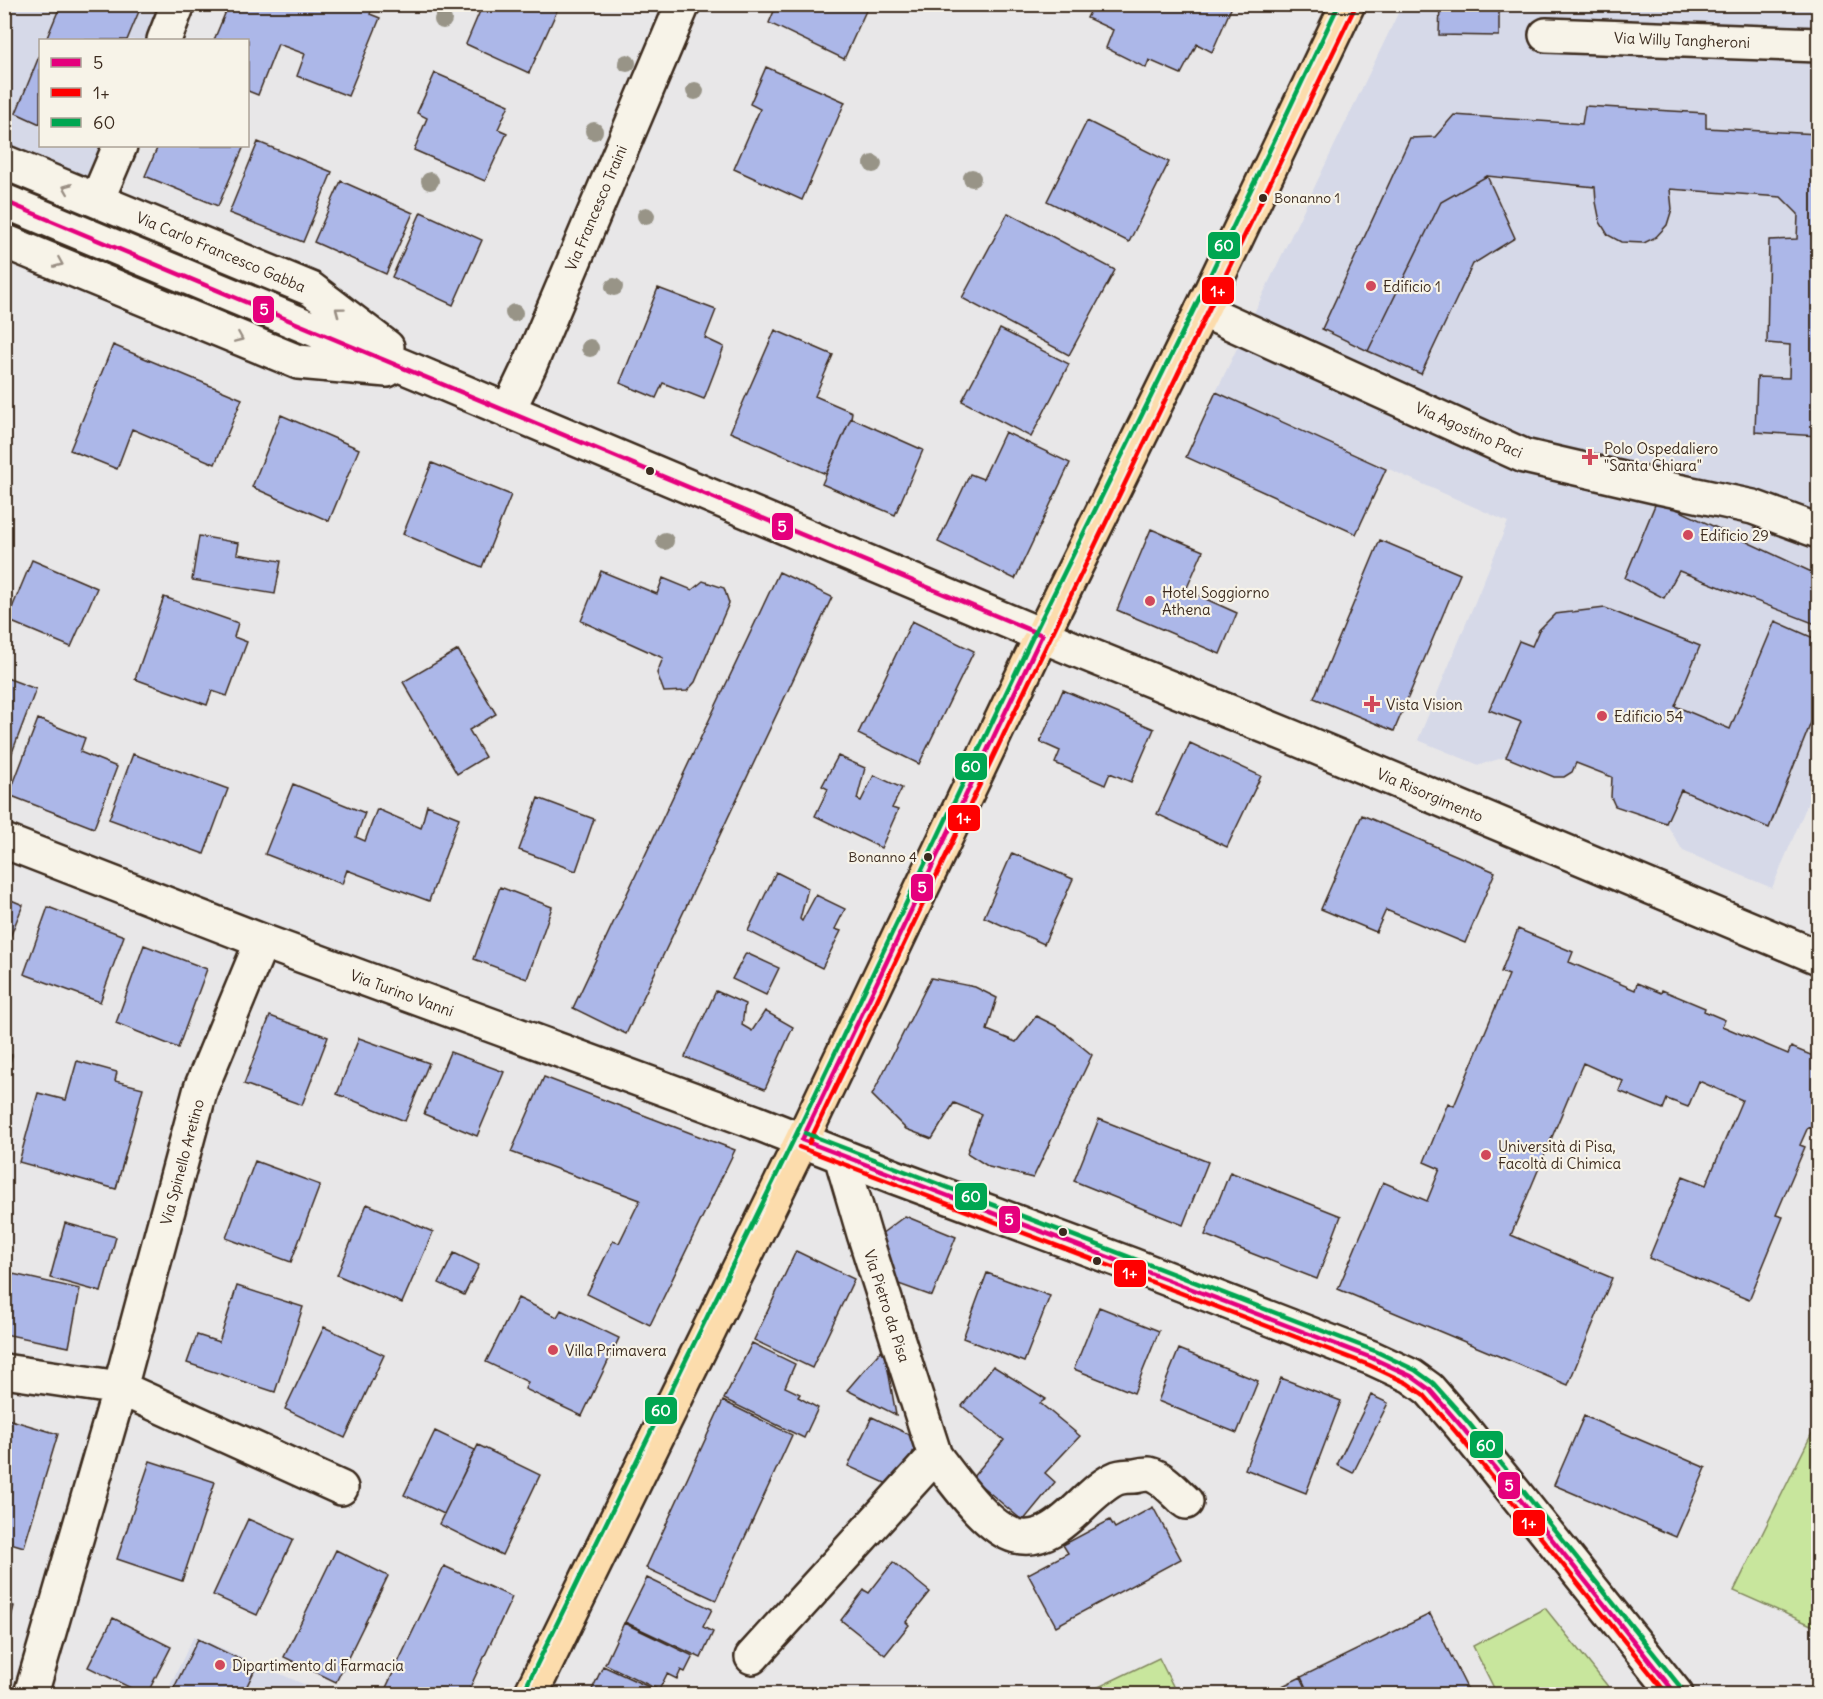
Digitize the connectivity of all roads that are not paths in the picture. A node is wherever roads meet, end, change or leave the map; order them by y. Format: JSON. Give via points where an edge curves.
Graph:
{"nodes":[{"id":1,"x":178,"y":4,"type":"edge"},
{"id":2,"x":683,"y":4,"type":"edge"},
{"id":3,"x":1348,"y":4,"type":"edge"},
{"id":4,"x":1546,"y":35,"type":"dead end"},
{"id":5,"x":164,"y":39,"type":"edge"},
{"id":6,"x":1818,"y":45,"type":"edge"},
{"id":7,"x":120,"y":147,"type":"edge"},
{"id":8,"x":4,"y":162,"type":"edge"},
{"id":9,"x":97,"y":200,"type":"junction"},
{"id":10,"x":4,"y":201,"type":"edge"},
{"id":11,"x":4,"y":241,"type":"edge"},
{"id":12,"x":1202,"y":310,"type":"junction"},
{"id":13,"x":419,"y":373,"type":"junction"},
{"id":14,"x":508,"y":411,"type":"junction"},
{"id":15,"x":1818,"y":531,"type":"edge"},
{"id":16,"x":1042,"y":635,"type":"junction"},
{"id":17,"x":4,"y":841,"type":"edge"},
{"id":18,"x":262,"y":942,"type":"junction"},
{"id":19,"x":1818,"y":957,"type":"edge"},
{"id":20,"x":802,"y":1140,"type":"junction"},
{"id":21,"x":841,"y":1156,"type":"junction"},
{"id":22,"x":4,"y":1371,"type":"edge"},
{"id":23,"x":120,"y":1389,"type":"junction"},
{"id":24,"x":935,"y":1456,"type":"junction"},
{"id":25,"x":341,"y":1488,"type":"dead end"},
{"id":26,"x":1186,"y":1502,"type":"dead end"},
{"id":27,"x":752,"y":1657,"type":"dead end"},
{"id":28,"x":31,"y":1695,"type":"edge"},
{"id":29,"x":531,"y":1695,"type":"edge"},
{"id":30,"x":1676,"y":1695,"type":"edge"}],
"edges":[{"from":1,"to":5,"type":"street"},
{"from":2,"to":14,"type":"street","name":"Via Francesco Traini"},
{"from":3,"to":12,"type":"main road"},
{"from":4,"to":6,"type":"street","name":"Via Willy Tangheroni"},
{"from":7,"to":9,"type":"street"},
{"from":9,"to":8,"type":"street","name":"Via Carlo Francesco Gabba","one_way":true},
{"from":13,"to":9,"type":"street","name":"Via Carlo Francesco Gabba","one_way":true,"via":[[311,289]]},
{"from":10,"to":13,"type":"street","name":"Via Carlo Francesco Gabba"},
{"from":11,"to":13,"type":"street","name":"Via Carlo Francesco Gabba","one_way":true,"via":[[298,362]]},
{"from":12,"to":15,"type":"street","name":"Via Agostino Paci","via":[[1524,456],[1753,507]]},
{"from":12,"to":16,"type":"main road"},
{"from":13,"to":14,"type":"street","name":"Via Carlo Francesco Gabba"},
{"from":14,"to":16,"type":"street","name":"Via Carlo Francesco Gabba"},
{"from":16,"to":19,"type":"street","name":"Via Risorgimento"},
{"from":16,"to":20,"type":"main road"},
{"from":17,"to":18,"type":"street","name":"Via Turino Vanni"},
{"from":18,"to":20,"type":"street","name":"Via Turino Vanni"},
{"from":18,"to":23,"type":"street","name":"Via Spinello Aretino","via":[[201,1088]]},
{"from":20,"to":21,"type":"street","name":"Via Turino Vanni"},
{"from":20,"to":29,"type":"main road"},
{"from":21,"to":24,"type":"street","name":"Via Pietro da Pisa"},
{"from":21,"to":30,"type":"street","name":"Via Turino Vanni","via":[[1143,1269],[1411,1376],[1429,1389],[1462,1427]]},
{"from":22,"to":23,"type":"street"},
{"from":23,"to":25,"type":"street"},
{"from":23,"to":28,"type":"street","name":"Via Spinello Aretino"},
{"from":24,"to":26,"type":"street","name":"Via Pietro da Pisa","via":[[977,1509],[1016,1536],[1050,1530],[1119,1477],[1150,1474]]},
{"from":24,"to":27,"type":"street"}]}
